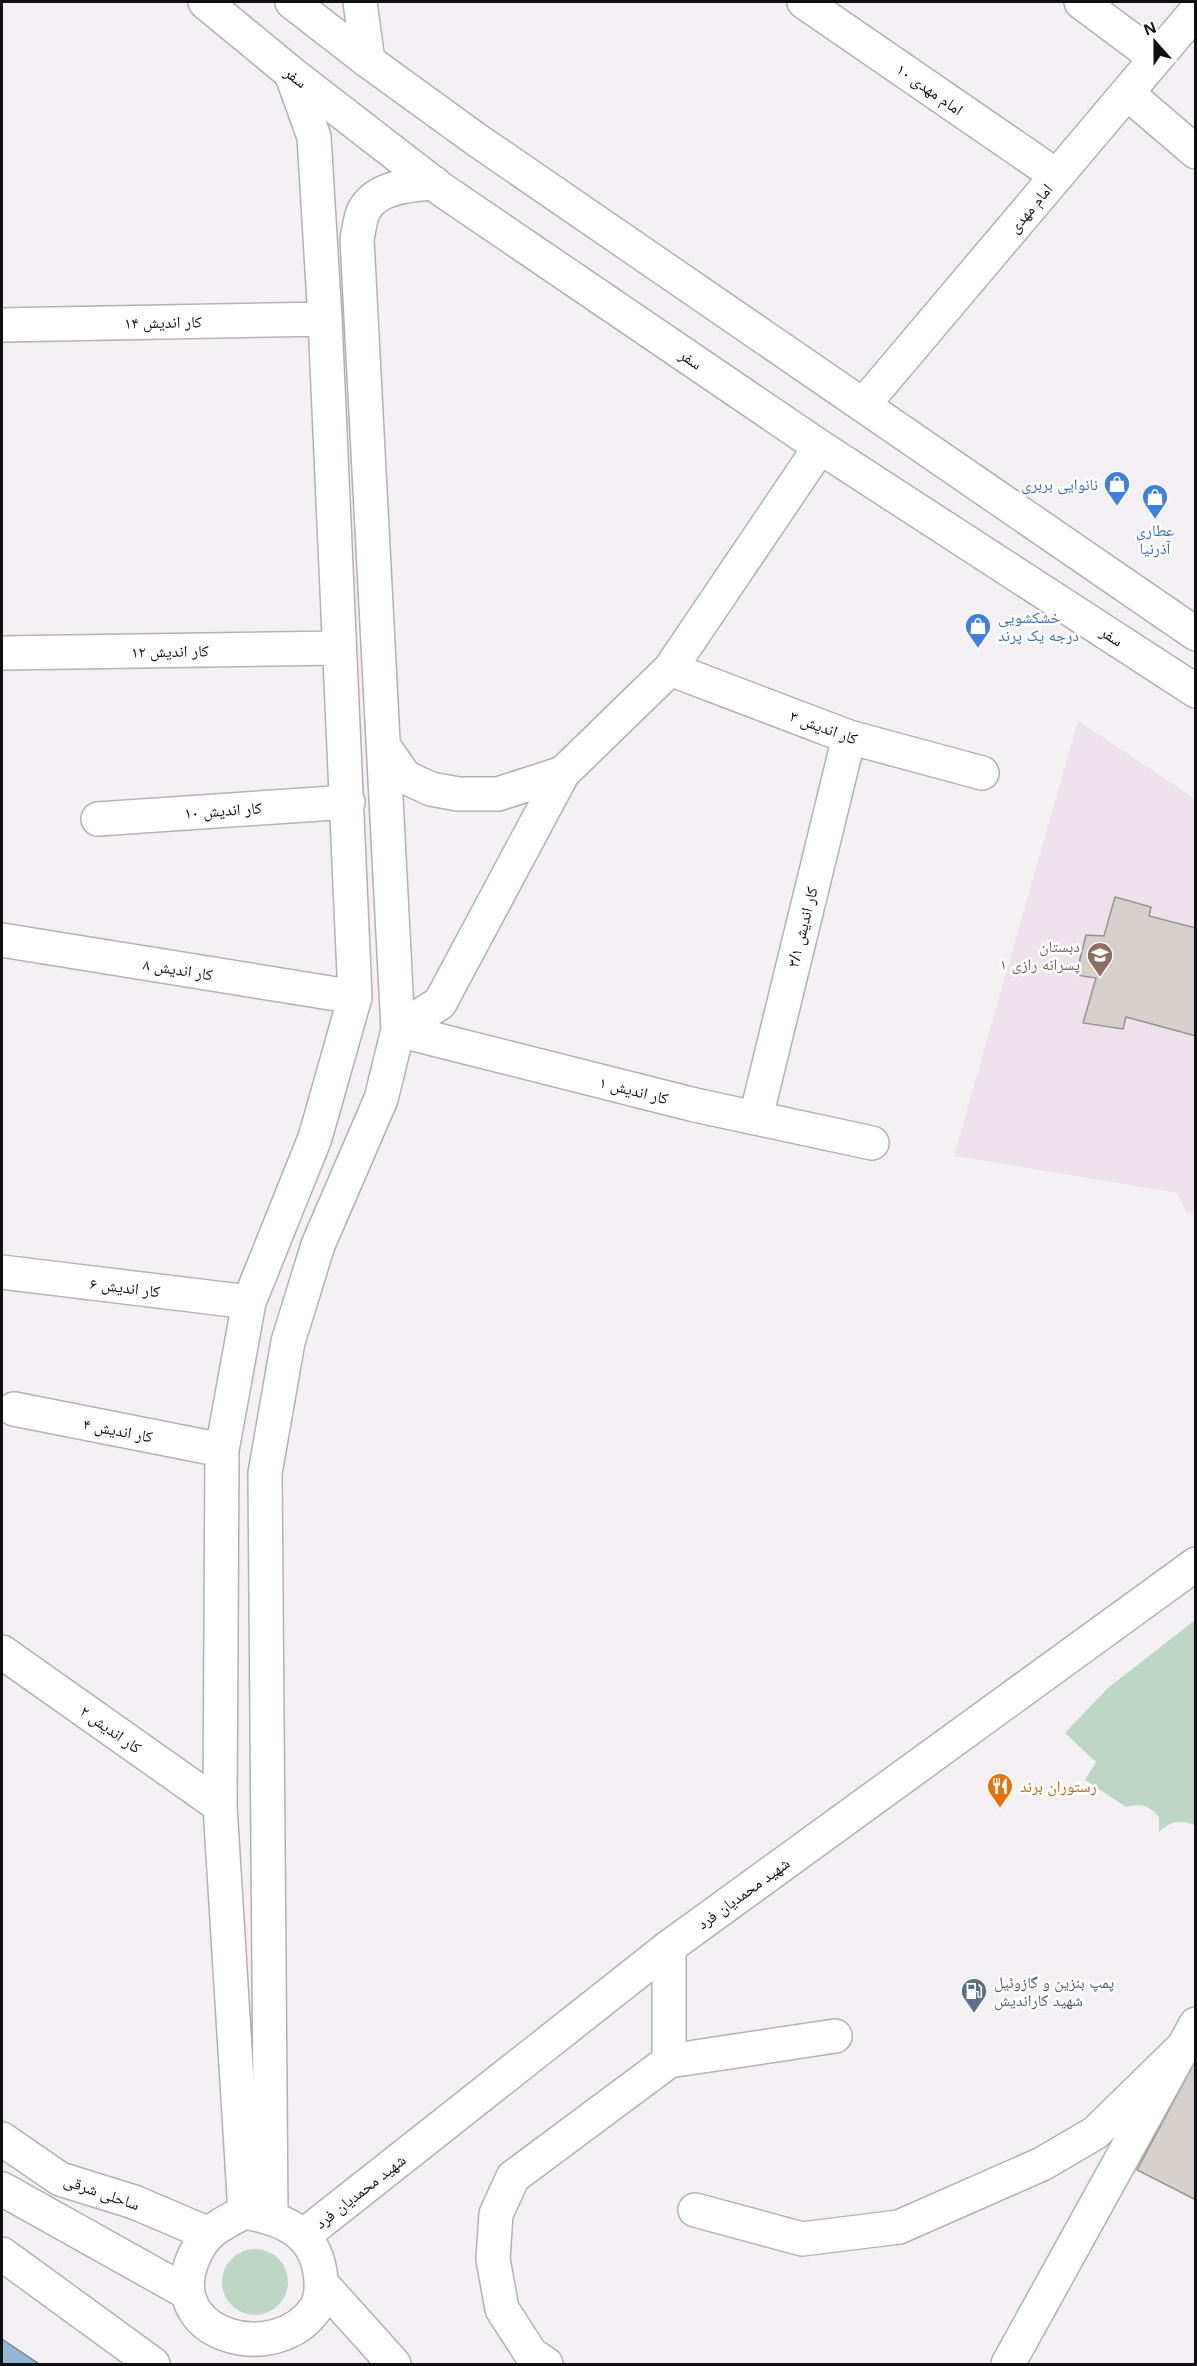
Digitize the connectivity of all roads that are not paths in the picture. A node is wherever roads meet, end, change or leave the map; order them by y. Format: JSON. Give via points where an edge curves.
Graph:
{"nodes":[{"id":1,"x":205,"y":2,"type":"edge"},
{"id":2,"x":292,"y":2,"type":"edge"},
{"id":3,"x":360,"y":2,"type":"edge"},
{"id":4,"x":804,"y":2,"type":"edge"},
{"id":5,"x":1081,"y":2,"type":"edge"},
{"id":6,"x":1196,"y":11,"type":"edge"},
{"id":7,"x":1156,"y":58,"type":"junction"},
{"id":8,"x":368,"y":61,"type":"junction"},
{"id":9,"x":291,"y":73,"type":"junction"},
{"id":10,"x":1127,"y":93,"type":"junction"},
{"id":11,"x":1196,"y":153,"type":"edge"},
{"id":12,"x":1057,"y":176,"type":"junction"},
{"id":13,"x":434,"y":183,"type":"junction"},
{"id":14,"x":325,"y":319,"type":"junction"},
{"id":15,"x":2,"y":325,"type":"edge"},
{"id":16,"x":864,"y":404,"type":"junction"},
{"id":17,"x":820,"y":447,"type":"junction"},
{"id":18,"x":1196,"y":634,"type":"edge"},
{"id":19,"x":338,"y":648,"type":"junction"},
{"id":20,"x":2,"y":653,"type":"edge"},
{"id":21,"x":670,"y":669,"type":"junction"},
{"id":22,"x":1196,"y":691,"type":"edge"},
{"id":23,"x":849,"y":737,"type":"junction"},
{"id":24,"x":383,"y":745,"type":"junction"},
{"id":25,"x":563,"y":773,"type":"junction"},
{"id":26,"x":982,"y":773,"type":"dead end"},
{"id":27,"x":348,"y":802,"type":"junction"},
{"id":28,"x":98,"y":819,"type":"dead end"},
{"id":29,"x":2,"y":940,"type":"edge"},
{"id":30,"x":356,"y":998,"type":"junction"},
{"id":31,"x":398,"y":1030,"type":"junction"},
{"id":32,"x":756,"y":1117,"type":"junction"},
{"id":33,"x":872,"y":1143,"type":"dead end"},
{"id":34,"x":2,"y":1272,"type":"edge"},
{"id":35,"x":249,"y":1302,"type":"junction"},
{"id":36,"x":14,"y":1409,"type":"dead end"},
{"id":37,"x":222,"y":1450,"type":"junction"},
{"id":38,"x":1196,"y":1564,"type":"edge"},
{"id":39,"x":2,"y":1652,"type":"edge"},
{"id":40,"x":220,"y":1806,"type":"junction"},
{"id":41,"x":669,"y":1947,"type":"junction"},
{"id":42,"x":835,"y":2036,"type":"dead end"},
{"id":43,"x":1191,"y":2041,"type":"edge"},
{"id":44,"x":669,"y":2061,"type":"junction"},
{"id":45,"x":2,"y":2139,"type":"edge"},
{"id":46,"x":2,"y":2189,"type":"edge"},
{"id":47,"x":696,"y":2210,"type":"dead end"},
{"id":48,"x":258,"y":2215,"type":"junction"},
{"id":49,"x":209,"y":2234,"type":"junction"},
{"id":50,"x":303,"y":2236,"type":"junction"},
{"id":51,"x":2,"y":2254,"type":"edge"},
{"id":52,"x":322,"y":2284,"type":"junction"},
{"id":53,"x":188,"y":2293,"type":"junction"},
{"id":54,"x":153,"y":2364,"type":"edge"},
{"id":55,"x":394,"y":2364,"type":"edge"},
{"id":56,"x":546,"y":2364,"type":"edge"},
{"id":57,"x":1008,"y":2364,"type":"edge"}],
"edges":[{"from":1,"to":9,"type":"street","name":"سفر"},
{"from":2,"to":8,"type":"street"},
{"from":3,"to":8,"type":"street"},
{"from":4,"to":12,"type":"street","name":"۱۰ امام مهدی"},
{"from":5,"to":7,"type":"street"},
{"from":6,"to":7,"type":"street","name":"امام مهدی"},
{"from":7,"to":10,"type":"street","name":"امام مهدی"},
{"from":8,"to":16,"type":"street","via":[[487,147]]},
{"from":9,"to":13,"type":"street","name":"سفر"},
{"from":9,"to":14,"type":"street","via":[[314,137]]},
{"from":10,"to":11,"type":"street"},
{"from":10,"to":12,"type":"street","name":"امام مهدی"},
{"from":12,"to":16,"type":"street","name":"امام مهدی"},
{"from":13,"to":17,"type":"street","name":"سفر"},
{"from":13,"to":24,"type":"street","via":[[400,186],[379,195],[364,210],[357,239]]},
{"from":14,"to":15,"type":"street","name":"۱۴ کار اندیش"},
{"from":14,"to":19,"type":"street"},
{"from":16,"to":18,"type":"street"},
{"from":17,"to":21,"type":"street"},
{"from":17,"to":22,"type":"street","name":"سفر"},
{"from":19,"to":20,"type":"street","name":"۱۲ کار اندیش"},
{"from":19,"to":27,"type":"street"},
{"from":21,"to":23,"type":"street","name":"۳ کار اندیش"},
{"from":21,"to":25,"type":"street"},
{"from":23,"to":26,"type":"street","name":"۳ کار اندیش"},
{"from":23,"to":32,"type":"street","name":"۳/۱ کار اندیش"},
{"from":24,"to":25,"type":"street","via":[[405,777],[431,789],[458,794],[498,794]]},
{"from":24,"to":31,"type":"street"},
{"from":25,"to":31,"type":"street","via":[[440,1003]]},
{"from":27,"to":28,"type":"street","name":"۱۰ کار اندیش"},
{"from":27,"to":30,"type":"street"},
{"from":29,"to":30,"type":"street","name":"۸ کار اندیش"},
{"from":30,"to":35,"type":"street","via":[[315,1138]]},
{"from":31,"to":32,"type":"street","name":"۱ کار اندیش"},
{"from":31,"to":48,"type":"street","via":[[381,1099],[318,1245],[288,1342],[266,1473]]},
{"from":32,"to":33,"type":"street","name":"۱ کار اندیش"},
{"from":34,"to":35,"type":"street","name":"۶ کار اندیش"},
{"from":35,"to":37,"type":"street"},
{"from":36,"to":37,"type":"street","name":"۴ کار اندیش"},
{"from":37,"to":40,"type":"street"},
{"from":38,"to":41,"type":"street","name":"شهید محمدیان فرد"},
{"from":39,"to":40,"type":"street","name":"۲ کار اندیش"},
{"from":40,"to":48,"type":"street"},
{"from":41,"to":44,"type":"street"},
{"from":41,"to":50,"type":"street","name":"شهید محمدیان فرد"},
{"from":42,"to":44,"type":"street"},
{"from":43,"to":47,"type":"street","via":[[1095,2133],[1042,2164],[899,2226],[802,2239]]},
{"from":43,"to":57,"type":"street"},
{"from":44,"to":56,"type":"street","via":[[513,2177],[496,2214],[493,2259],[502,2309],[531,2354]]},
{"from":45,"to":49,"type":"street","name":"ساحلی شرقی","via":[[60,2179],[134,2202]]},
{"from":46,"to":53,"type":"street"},
{"from":48,"to":49,"type":"street"},
{"from":48,"to":50,"type":"street","via":[[292,2227]]},
{"from":49,"to":53,"type":"street","via":[[196,2251],[189,2271]]},
{"from":50,"to":52,"type":"street","via":[[319,2262]]},
{"from":51,"to":54,"type":"street"},
{"from":52,"to":53,"type":"street","via":[[318,2306],[278,2353],[227,2342],[209,2331],[196,2314]]},
{"from":52,"to":55,"type":"street"}]}
